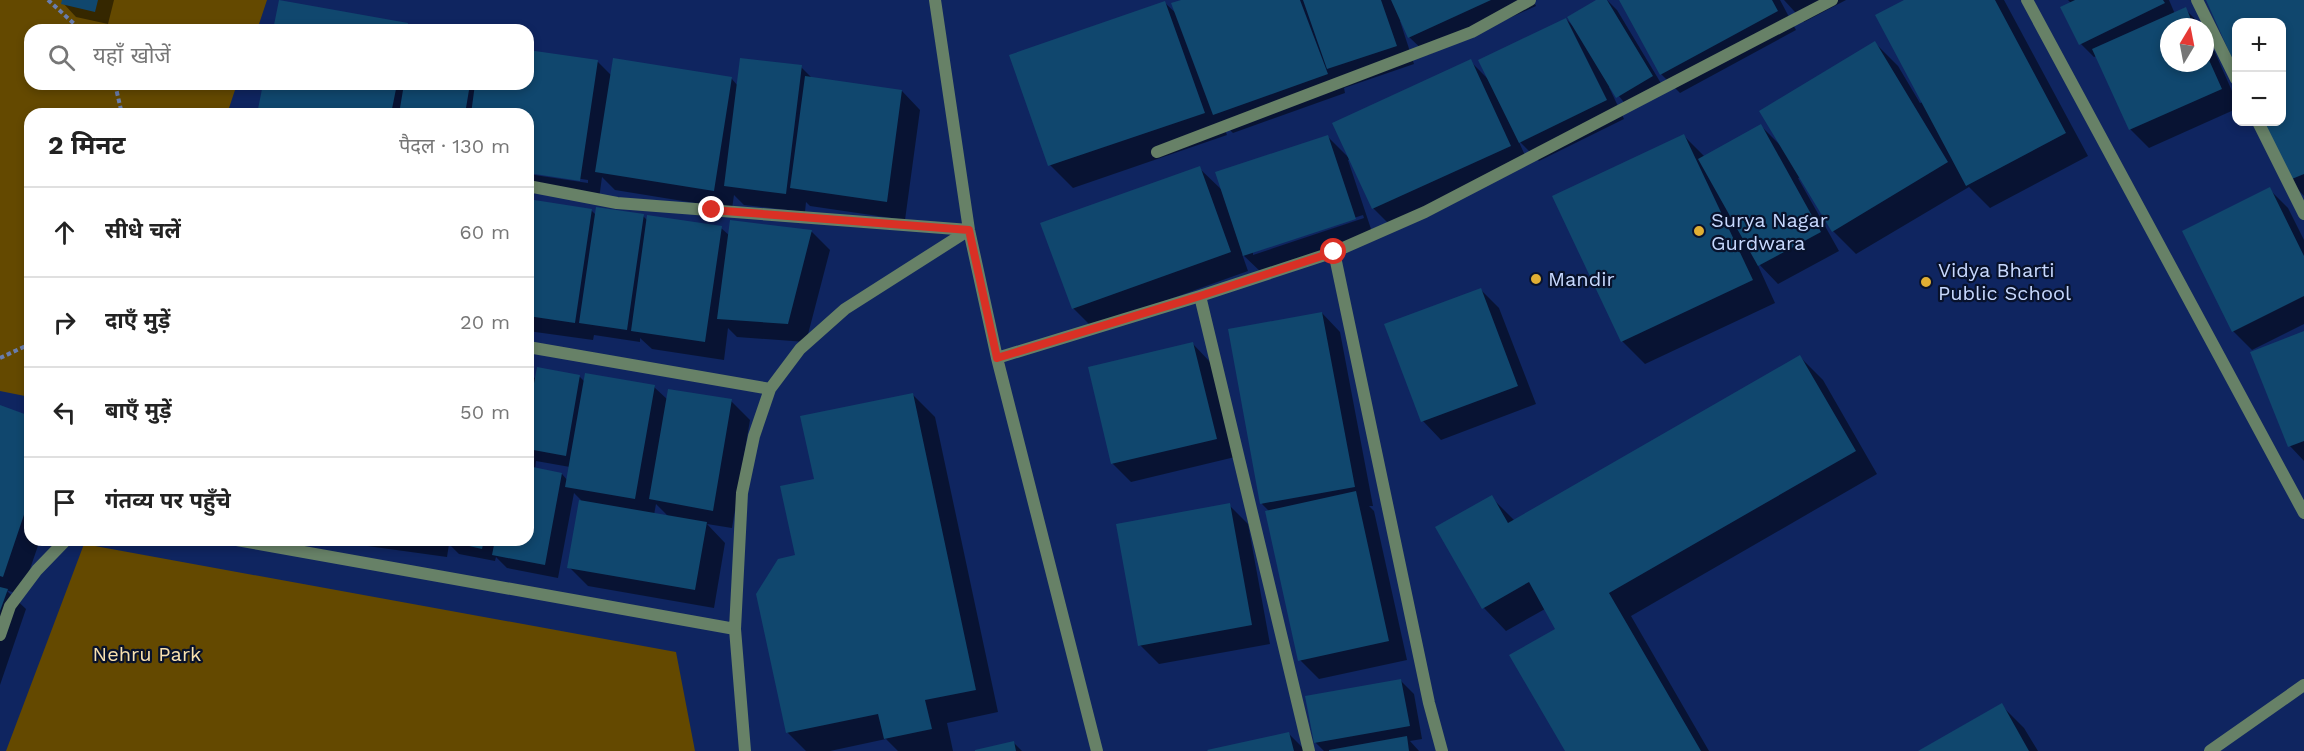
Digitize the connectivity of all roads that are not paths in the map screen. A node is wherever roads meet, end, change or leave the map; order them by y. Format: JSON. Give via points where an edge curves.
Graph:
{"nodes":[{"id":1,"x":935,"y":0,"type":"edge"},
{"id":2,"x":1530,"y":0,"type":"edge"},
{"id":3,"x":1832,"y":0,"type":"edge"},
{"id":4,"x":2028,"y":0,"type":"edge"},
{"id":5,"x":2197,"y":0,"type":"edge"},
{"id":6,"x":2233,"y":72,"type":"edge"},
{"id":7,"x":2260,"y":126,"type":"edge"},
{"id":8,"x":1157,"y":152,"type":"dead end"},
{"id":9,"x":534,"y":187,"type":"edge"},
{"id":10,"x":2304,"y":214,"type":"edge"},
{"id":11,"x":969,"y":230,"type":"junction"},
{"id":12,"x":1334,"y":252,"type":"junction"},
{"id":13,"x":1200,"y":296,"type":"junction"},
{"id":14,"x":534,"y":348,"type":"edge"},
{"id":15,"x":997,"y":358,"type":"junction"},
{"id":16,"x":770,"y":389,"type":"junction"},
{"id":17,"x":2304,"y":513,"type":"edge"},
{"id":18,"x":60,"y":546,"type":"edge"},
{"id":19,"x":271,"y":546,"type":"edge"},
{"id":20,"x":735,"y":629,"type":"junction"},
{"id":21,"x":0,"y":635,"type":"edge"},
{"id":22,"x":2304,"y":685,"type":"edge"},
{"id":23,"x":745,"y":751,"type":"edge"},
{"id":24,"x":1097,"y":751,"type":"edge"},
{"id":25,"x":1309,"y":751,"type":"edge"},
{"id":26,"x":1442,"y":751,"type":"edge"},
{"id":27,"x":2210,"y":751,"type":"edge"}],
"edges":[{"from":1,"to":11,"type":"street"},
{"from":2,"to":8,"type":"street","via":[[1472,32]]},
{"from":3,"to":12,"type":"street","via":[[1425,212]]},
{"from":4,"to":17,"type":"street"},
{"from":5,"to":6,"type":"street"},
{"from":7,"to":10,"type":"street"},
{"from":9,"to":11,"type":"street","via":[[616,203]]},
{"from":11,"to":15,"type":"street"},
{"from":11,"to":16,"type":"street","via":[[845,309],[800,349]]},
{"from":12,"to":13,"type":"street"},
{"from":12,"to":26,"type":"street"},
{"from":13,"to":15,"type":"street"},
{"from":13,"to":25,"type":"street"},
{"from":14,"to":16,"type":"street"},
{"from":15,"to":24,"type":"street"},
{"from":16,"to":20,"type":"street","via":[[754,436],[742,493]]},
{"from":18,"to":21,"type":"street","via":[[10,606]]},
{"from":19,"to":20,"type":"street"},
{"from":20,"to":23,"type":"street"},
{"from":22,"to":27,"type":"street"}]}
